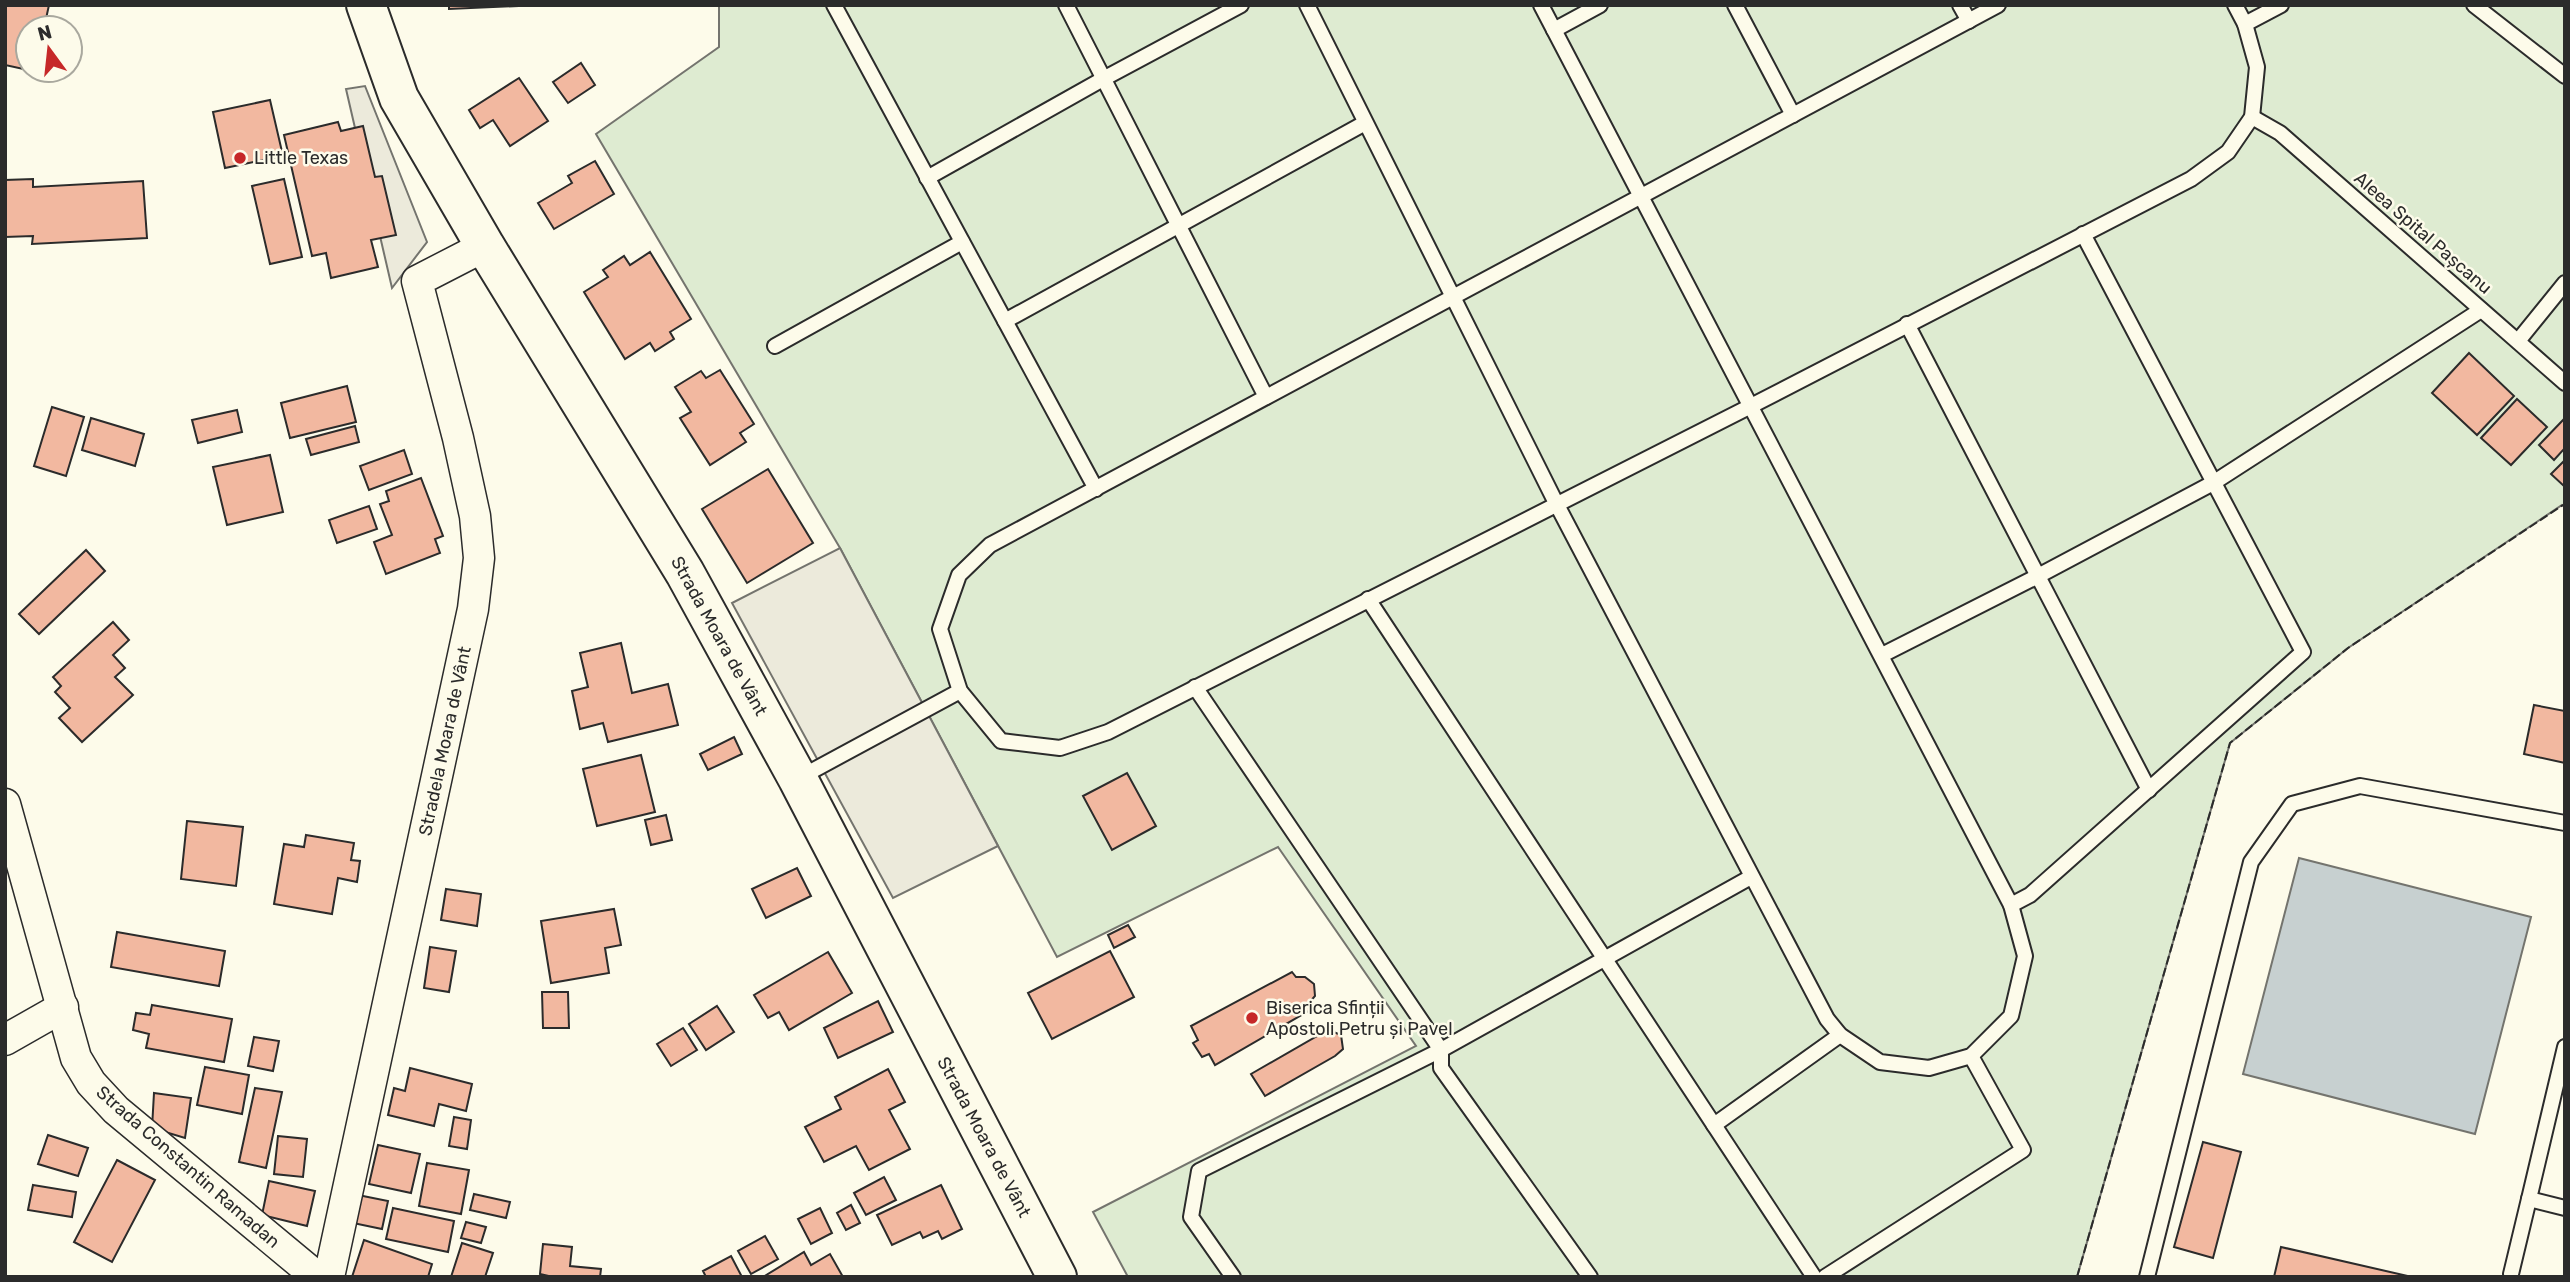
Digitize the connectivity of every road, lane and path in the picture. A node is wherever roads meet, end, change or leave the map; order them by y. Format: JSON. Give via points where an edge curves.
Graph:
{"nodes":[{"id":1,"x":366,"y":5,"type":"edge"},
{"id":2,"x":1066,"y":5,"type":"edge"},
{"id":3,"x":1241,"y":5,"type":"edge"},
{"id":4,"x":1307,"y":5,"type":"edge"},
{"id":5,"x":1541,"y":5,"type":"edge"},
{"id":6,"x":1600,"y":5,"type":"edge"},
{"id":7,"x":1735,"y":5,"type":"edge"},
{"id":8,"x":1960,"y":5,"type":"edge"},
{"id":9,"x":1998,"y":5,"type":"edge"},
{"id":10,"x":2235,"y":5,"type":"edge"},
{"id":11,"x":2281,"y":5,"type":"edge"},
{"id":12,"x":2474,"y":5,"type":"edge"},
{"id":13,"x":835,"y":6,"type":"edge"},
{"id":14,"x":1969,"y":21,"type":"junction"},
{"id":15,"x":2245,"y":24,"type":"junction"},
{"id":16,"x":1554,"y":30,"type":"junction"},
{"id":17,"x":2565,"y":76,"type":"edge"},
{"id":18,"x":1103,"y":79,"type":"junction"},
{"id":19,"x":1793,"y":115,"type":"junction"},
{"id":20,"x":2252,"y":117,"type":"junction"},
{"id":21,"x":1365,"y":123,"type":"junction"},
{"id":22,"x":927,"y":178,"type":"junction"},
{"id":23,"x":1640,"y":198,"type":"junction"},
{"id":24,"x":1178,"y":225,"type":"junction"},
{"id":25,"x":2083,"y":234,"type":"junction"},
{"id":26,"x":962,"y":242,"type":"junction"},
{"id":27,"x":485,"y":246,"type":"junction"},
{"id":28,"x":2565,"y":283,"type":"edge"},
{"id":29,"x":1452,"y":299,"type":"junction"},
{"id":30,"x":2482,"y":310,"type":"junction"},
{"id":31,"x":1005,"y":321,"type":"junction"},
{"id":32,"x":1907,"y":324,"type":"junction"},
{"id":33,"x":2518,"y":341,"type":"junction"},
{"id":34,"x":775,"y":346,"type":"dead end"},
{"id":35,"x":2565,"y":383,"type":"edge"},
{"id":36,"x":1266,"y":397,"type":"junction"},
{"id":37,"x":1749,"y":407,"type":"junction"},
{"id":38,"x":2213,"y":483,"type":"junction"},
{"id":39,"x":1096,"y":489,"type":"junction"},
{"id":40,"x":1556,"y":503,"type":"junction"},
{"id":41,"x":2038,"y":576,"type":"junction"},
{"id":42,"x":1368,"y":599,"type":"junction"},
{"id":43,"x":1882,"y":655,"type":"junction"},
{"id":44,"x":1195,"y":687,"type":"junction"},
{"id":45,"x":960,"y":691,"type":"junction"},
{"id":46,"x":798,"y":779,"type":"junction"},
{"id":47,"x":2149,"y":790,"type":"junction"},
{"id":48,"x":5,"y":804,"type":"edge"},
{"id":49,"x":2565,"y":823,"type":"edge"},
{"id":50,"x":1751,"y":877,"type":"junction"},
{"id":51,"x":2011,"y":905,"type":"junction"},
{"id":52,"x":1605,"y":960,"type":"junction"},
{"id":53,"x":63,"y":1007,"type":"junction"},
{"id":54,"x":1840,"y":1035,"type":"junction"},
{"id":55,"x":5,"y":1040,"type":"edge"},
{"id":56,"x":2565,"y":1047,"type":"edge"},
{"id":57,"x":1441,"y":1050,"type":"junction"},
{"id":58,"x":1971,"y":1056,"type":"junction"},
{"id":59,"x":1714,"y":1125,"type":"junction"},
{"id":60,"x":2529,"y":1199,"type":"junction"},
{"id":61,"x":2565,"y":1208,"type":"edge"},
{"id":62,"x":2511,"y":1274,"type":"dead end"},
{"id":63,"x":1053,"y":1275,"type":"edge"},
{"id":64,"x":317,"y":1277,"type":"edge"},
{"id":65,"x":329,"y":1277,"type":"edge"},
{"id":66,"x":1233,"y":1277,"type":"edge"},
{"id":67,"x":1590,"y":1277,"type":"edge"},
{"id":68,"x":1814,"y":1277,"type":"edge"},
{"id":69,"x":1825,"y":1277,"type":"edge"},
{"id":70,"x":2147,"y":1277,"type":"edge"}],
"edges":[{"from":1,"to":27,"type":"main road","name":"Strada Moara de Vânt","via":[[399,98]]},
{"from":2,"to":18,"type":"lane"},
{"from":3,"to":18,"type":"lane"},
{"from":4,"to":21,"type":"lane"},
{"from":5,"to":16,"type":"lane"},
{"from":6,"to":16,"type":"lane"},
{"from":7,"to":19,"type":"lane"},
{"from":8,"to":14,"type":"lane"},
{"from":9,"to":14,"type":"lane"},
{"from":10,"to":15,"type":"lane"},
{"from":11,"to":15,"type":"lane"},
{"from":12,"to":17,"type":"lane"},
{"from":13,"to":22,"type":"lane"},
{"from":14,"to":19,"type":"lane"},
{"from":15,"to":20,"type":"lane","via":[[2257,67]]},
{"from":16,"to":23,"type":"lane"},
{"from":18,"to":22,"type":"lane"},
{"from":18,"to":24,"type":"lane"},
{"from":19,"to":23,"type":"lane"},
{"from":20,"to":25,"type":"lane","via":[[2228,152],[2190,179]]},
{"from":20,"to":30,"type":"lane","name":"Aleea Spital Pașcanu","via":[[2280,133]]},
{"from":21,"to":24,"type":"lane"},
{"from":21,"to":29,"type":"lane"},
{"from":22,"to":26,"type":"lane"},
{"from":23,"to":29,"type":"lane"},
{"from":23,"to":37,"type":"lane"},
{"from":24,"to":31,"type":"lane"},
{"from":24,"to":36,"type":"lane"},
{"from":25,"to":32,"type":"lane"},
{"from":25,"to":38,"type":"lane"},
{"from":26,"to":31,"type":"lane"},
{"from":26,"to":34,"type":"lane"},
{"from":27,"to":46,"type":"main road","name":"Strada Moara de Vânt","via":[[685,573]]},
{"from":27,"to":65,"type":"street","name":"Stradela Moara de Vânt","via":[[417,281],[458,438],[479,558],[473,609]]},
{"from":28,"to":33,"type":"lane"},
{"from":29,"to":36,"type":"lane"},
{"from":29,"to":40,"type":"lane"},
{"from":30,"to":33,"type":"lane","name":"Aleea Spital Pașcanu"},
{"from":30,"to":38,"type":"lane"},
{"from":31,"to":39,"type":"lane"},
{"from":32,"to":37,"type":"lane"},
{"from":32,"to":41,"type":"lane"},
{"from":33,"to":35,"type":"lane","name":"Aleea Spital Pașcanu"},
{"from":36,"to":39,"type":"lane"},
{"from":37,"to":40,"type":"lane"},
{"from":37,"to":43,"type":"lane"},
{"from":38,"to":41,"type":"lane"},
{"from":38,"to":47,"type":"lane","via":[[2303,652]]},
{"from":39,"to":45,"type":"lane","via":[[990,545],[959,575],[940,629]]},
{"from":40,"to":42,"type":"lane"},
{"from":40,"to":50,"type":"lane"},
{"from":41,"to":43,"type":"lane"},
{"from":41,"to":47,"type":"lane"},
{"from":42,"to":44,"type":"lane"},
{"from":42,"to":52,"type":"lane"},
{"from":43,"to":51,"type":"lane"},
{"from":44,"to":45,"type":"lane","via":[[1108,732],[1060,748],[1001,741]]},
{"from":44,"to":57,"type":"lane"},
{"from":45,"to":46,"type":"lane"},
{"from":46,"to":63,"type":"main road","name":"Strada Moara de Vânt"},
{"from":47,"to":51,"type":"lane","via":[[2030,895]]},
{"from":48,"to":53,"type":"street","name":"Strada Constantin Ramadan"},
{"from":49,"to":70,"type":"lane","via":[[2360,786],[2292,804],[2251,862]]},
{"from":50,"to":52,"type":"lane"},
{"from":50,"to":54,"type":"lane"},
{"from":51,"to":58,"type":"lane","via":[[2025,956],[2011,1016]]},
{"from":52,"to":57,"type":"lane"},
{"from":52,"to":59,"type":"lane"},
{"from":53,"to":55,"type":"street"},
{"from":53,"to":64,"type":"street","name":"Strada Constantin Ramadan","via":[[76,1058],[116,1110]]},
{"from":54,"to":58,"type":"lane","via":[[1880,1062],[1929,1068]]},
{"from":54,"to":59,"type":"lane"},
{"from":56,"to":60,"type":"lane"},
{"from":57,"to":66,"type":"lane","via":[[1199,1171],[1191,1216]]},
{"from":57,"to":67,"type":"lane","via":[[1441,1068]]},
{"from":58,"to":69,"type":"lane","via":[[2023,1150]]},
{"from":59,"to":68,"type":"lane"},
{"from":60,"to":61,"type":"lane"},
{"from":60,"to":62,"type":"lane"}]}
